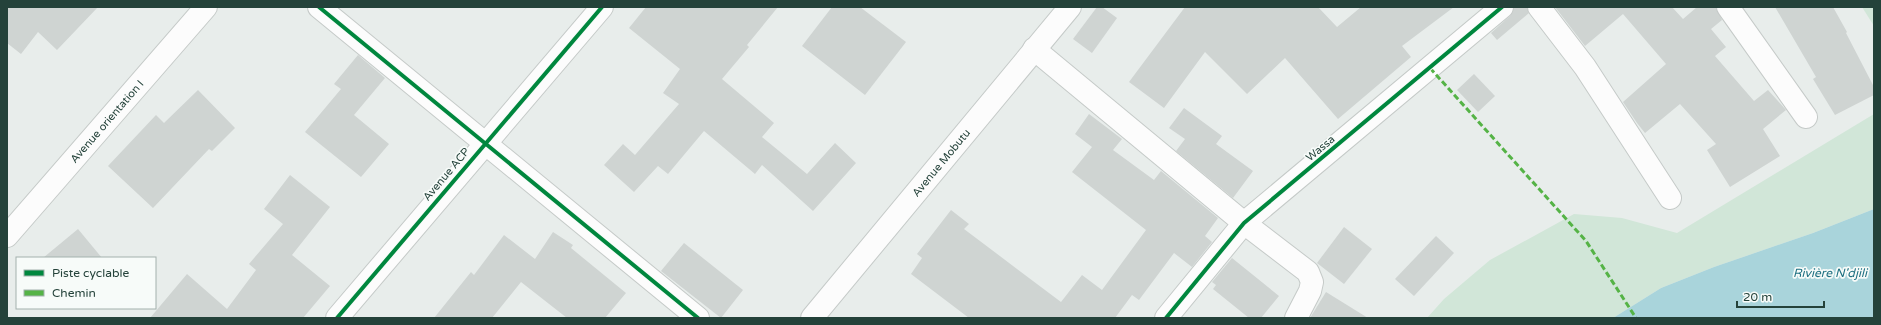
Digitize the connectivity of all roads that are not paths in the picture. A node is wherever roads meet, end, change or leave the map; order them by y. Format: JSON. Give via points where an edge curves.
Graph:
{"nodes":[{"id":1,"x":206,"y":7,"type":"edge"},
{"id":2,"x":320,"y":7,"type":"edge"},
{"id":3,"x":602,"y":7,"type":"edge"},
{"id":4,"x":1070,"y":7,"type":"edge"},
{"id":5,"x":1502,"y":7,"type":"edge"},
{"id":6,"x":1539,"y":7,"type":"edge"},
{"id":7,"x":1728,"y":7,"type":"edge"},
{"id":8,"x":1034,"y":49,"type":"junction"},
{"id":9,"x":1806,"y":117,"type":"dead end"},
{"id":10,"x":484,"y":143,"type":"junction"},
{"id":11,"x":1670,"y":198,"type":"dead end"},
{"id":12,"x":1244,"y":223,"type":"junction"},
{"id":13,"x":7,"y":236,"type":"edge"},
{"id":14,"x":337,"y":318,"type":"edge"},
{"id":15,"x":698,"y":318,"type":"edge"},
{"id":16,"x":812,"y":318,"type":"edge"},
{"id":17,"x":1166,"y":318,"type":"edge"},
{"id":18,"x":1296,"y":318,"type":"edge"}],
"edges":[{"from":1,"to":13,"type":"street","name":"Avenue orientation I"},
{"from":2,"to":10,"type":"street"},
{"from":3,"to":10,"type":"street","name":"Avenue ACP"},
{"from":4,"to":8,"type":"street","name":"Avenue Mobutu"},
{"from":5,"to":12,"type":"street","name":"Wassa"},
{"from":6,"to":11,"type":"street","via":[[1585,68]]},
{"from":7,"to":9,"type":"street"},
{"from":8,"to":12,"type":"street"},
{"from":8,"to":16,"type":"street","name":"Avenue Mobutu"},
{"from":10,"to":14,"type":"street","name":"Avenue ACP"},
{"from":10,"to":15,"type":"street"},
{"from":12,"to":17,"type":"street","name":"Wassa"},
{"from":12,"to":18,"type":"street","via":[[1308,272],[1312,282],[1310,291]]}]}
